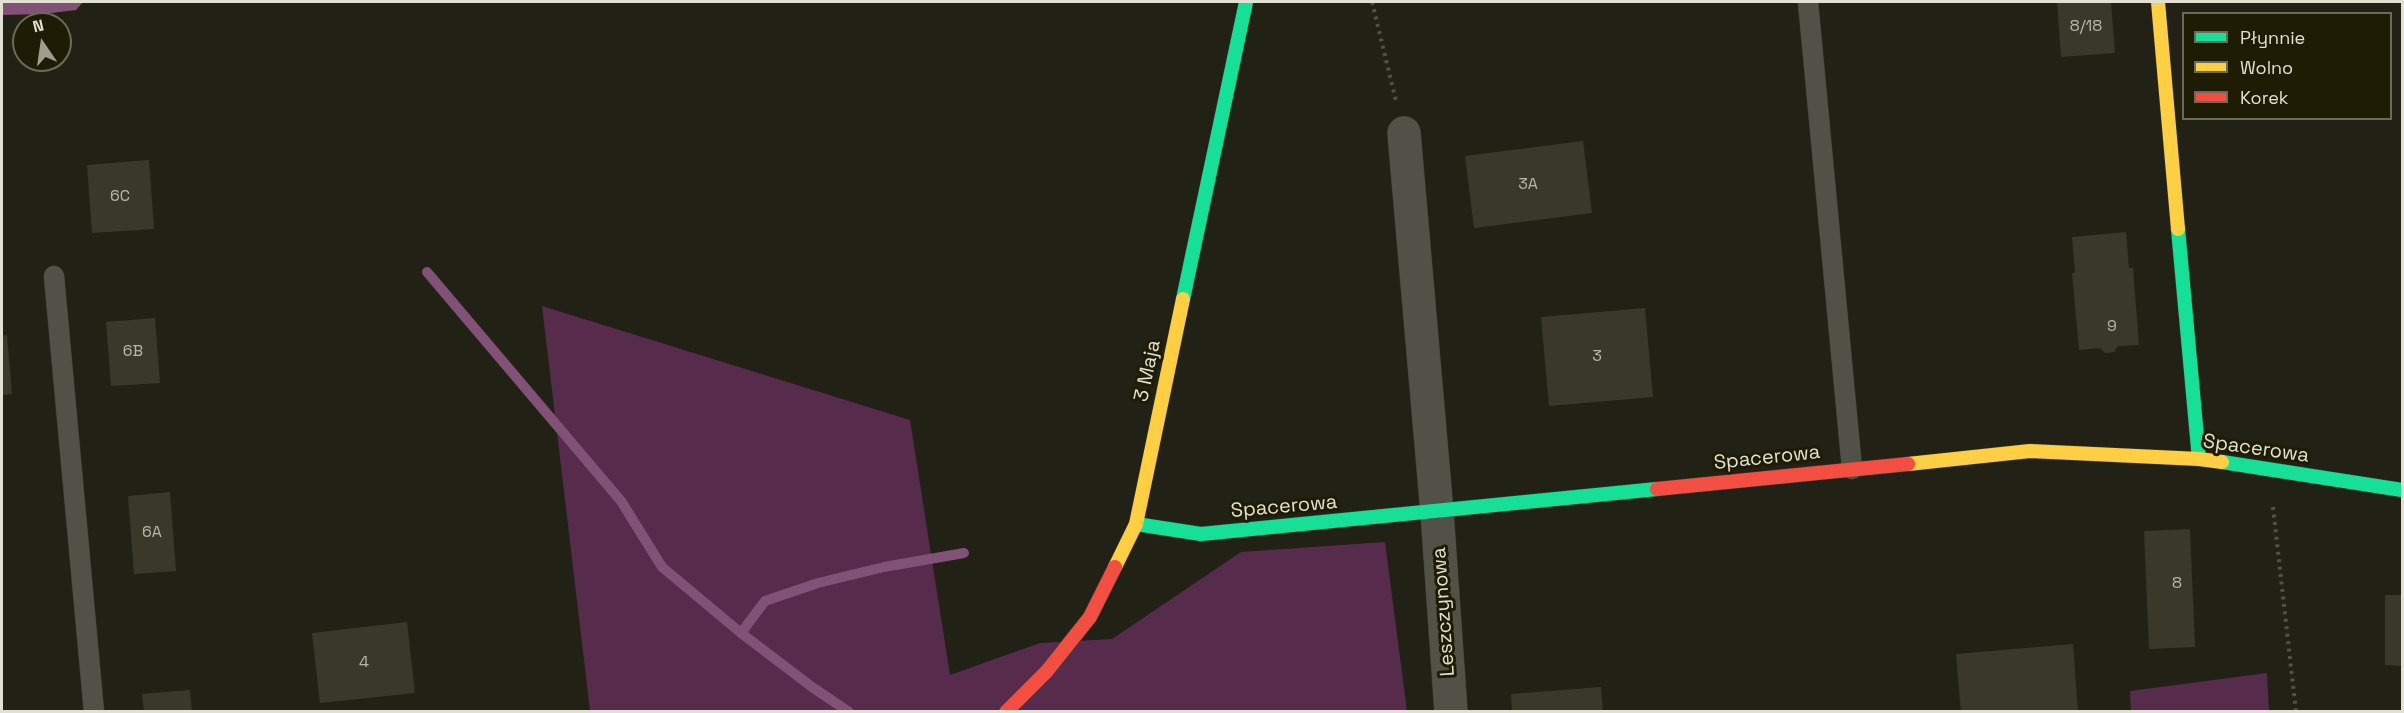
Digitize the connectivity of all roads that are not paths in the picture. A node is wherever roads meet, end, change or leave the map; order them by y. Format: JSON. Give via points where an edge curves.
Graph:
{"nodes":[{"id":1,"x":1246,"y":2,"type":"edge"},
{"id":2,"x":1808,"y":2,"type":"edge"},
{"id":3,"x":2157,"y":2,"type":"edge"},
{"id":4,"x":1404,"y":133,"type":"road end"},
{"id":5,"x":54,"y":276,"type":"dead end"},
{"id":6,"x":2199,"y":459,"type":"junction"},
{"id":7,"x":1852,"y":469,"type":"junction"},
{"id":8,"x":2403,"y":490,"type":"edge"},
{"id":9,"x":1437,"y":512,"type":"junction"},
{"id":10,"x":1136,"y":524,"type":"junction"},
{"id":11,"x":94,"y":711,"type":"edge"},
{"id":12,"x":1006,"y":711,"type":"edge"},
{"id":13,"x":1451,"y":711,"type":"edge"}],
"edges":[{"from":1,"to":10,"type":"street","name":"3 Maja"},
{"from":2,"to":7,"type":"lane"},
{"from":3,"to":6,"type":"street"},
{"from":4,"to":9,"type":"street","name":"Leszczynowa"},
{"from":5,"to":11,"type":"lane"},
{"from":6,"to":7,"type":"street","name":"Spacerowa","via":[[2030,450]]},
{"from":6,"to":8,"type":"street","name":"Spacerowa"},
{"from":7,"to":9,"type":"street","name":"Spacerowa"},
{"from":9,"to":10,"type":"street","name":"Spacerowa","via":[[1202,534]]},
{"from":9,"to":13,"type":"street","name":"Leszczynowa"},
{"from":10,"to":12,"type":"street","name":"3 Maja","via":[[1090,617],[1047,671]]}]}
